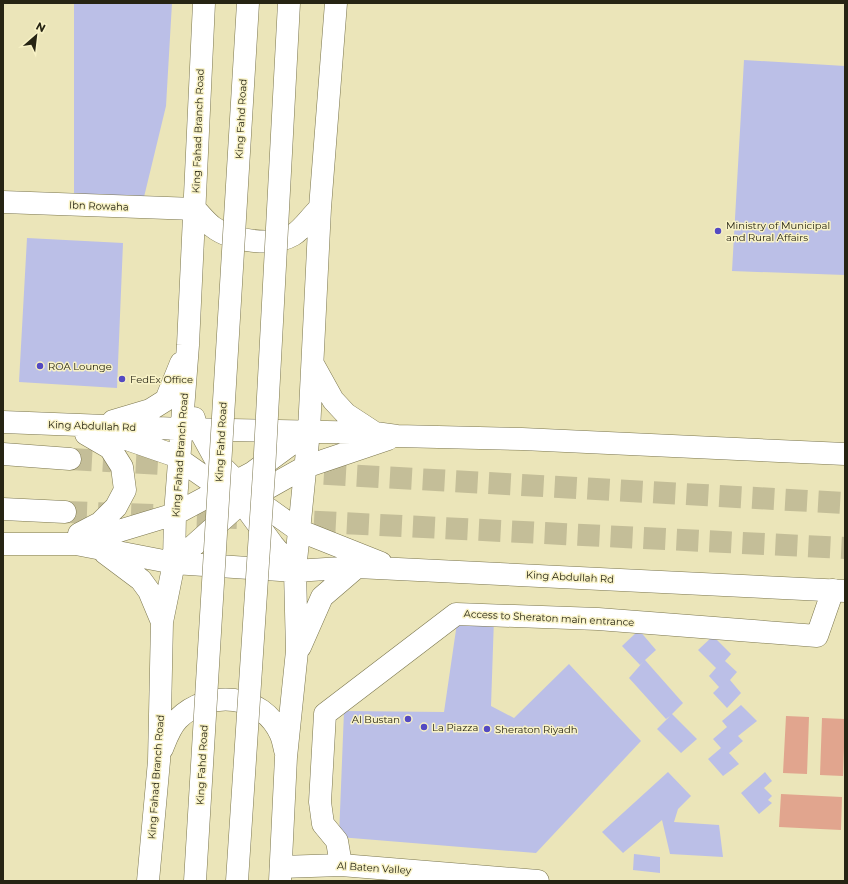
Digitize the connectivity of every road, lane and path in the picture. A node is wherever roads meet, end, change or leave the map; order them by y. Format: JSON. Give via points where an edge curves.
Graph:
{"nodes":[{"id":1,"x":204,"y":3,"type":"edge"},
{"id":2,"x":248,"y":3,"type":"edge"},
{"id":3,"x":289,"y":3,"type":"edge"},
{"id":4,"x":336,"y":3,"type":"edge"},
{"id":5,"x":3,"y":202,"type":"edge"},
{"id":6,"x":320,"y":208,"type":"junction"},
{"id":7,"x":195,"y":209,"type":"junction"},
{"id":8,"x":188,"y":345,"type":"junction"},
{"id":9,"x":313,"y":364,"type":"junction"},
{"id":10,"x":3,"y":422,"type":"edge"},
{"id":11,"x":67,"y":426,"type":"junction"},
{"id":12,"x":92,"y":426,"type":"junction"},
{"id":13,"x":190,"y":429,"type":"junction"},
{"id":14,"x":309,"y":431,"type":"junction"},
{"id":15,"x":375,"y":433,"type":"junction"},
{"id":16,"x":397,"y":436,"type":"junction"},
{"id":17,"x":3,"y":454,"type":"edge"},
{"id":18,"x":845,"y":454,"type":"edge"},
{"id":19,"x":70,"y":459,"type":"tunnel mouth"},
{"id":20,"x":179,"y":459,"type":"junction"},
{"id":21,"x":304,"y":467,"type":"junction"},
{"id":22,"x":229,"y":485,"type":"junction"},
{"id":23,"x":247,"y":499,"type":"junction"},
{"id":24,"x":3,"y":509,"type":"edge"},
{"id":25,"x":65,"y":512,"type":"tunnel mouth"},
{"id":26,"x":175,"y":514,"type":"junction"},
{"id":27,"x":298,"y":530,"type":"junction"},
{"id":28,"x":3,"y":544,"type":"edge"},
{"id":29,"x":67,"y":545,"type":"junction"},
{"id":30,"x":97,"y":548,"type":"junction"},
{"id":31,"x":174,"y":563,"type":"junction"},
{"id":32,"x":357,"y":567,"type":"junction"},
{"id":33,"x":396,"y":569,"type":"junction"},
{"id":34,"x":295,"y":571,"type":"junction"},
{"id":35,"x":839,"y":590,"type":"edge"},
{"id":36,"x":162,"y":622,"type":"junction"},
{"id":37,"x":297,"y":651,"type":"junction"},
{"id":38,"x":286,"y":757,"type":"junction"},
{"id":39,"x":159,"y":761,"type":"junction"},
{"id":40,"x":341,"y":865,"type":"junction"},
{"id":41,"x":281,"y":874,"type":"edge"},
{"id":42,"x":148,"y":881,"type":"edge"},
{"id":43,"x":195,"y":881,"type":"edge"},
{"id":44,"x":237,"y":881,"type":"edge"},
{"id":45,"x":529,"y":881,"type":"edge"}],
"edges":[{"from":1,"to":7,"type":"main road","name":"King Fahad Branch Road"},
{"from":2,"to":43,"type":"main road","name":"King Fahd Road","bridge":true},
{"from":3,"to":44,"type":"main road","bridge":true,"via":[[264,472]]},
{"from":4,"to":6,"type":"main road"},
{"from":5,"to":7,"type":"main road","name":"Ibn Rowaha"},
{"from":6,"to":7,"type":"main road","via":[[294,234],[280,240],[262,242],[226,234],[213,227]]},
{"from":6,"to":9,"type":"main road"},
{"from":7,"to":8,"type":"main road","name":"King Fahad Branch Road"},
{"from":8,"to":12,"type":"main road","via":[[166,400],[150,410]]},
{"from":8,"to":13,"type":"main road","name":"King Fahad Branch Road"},
{"from":9,"to":14,"type":"main road"},
{"from":9,"to":15,"type":"main road","via":[[332,400],[346,414]]},
{"from":10,"to":11,"type":"main road","name":"King Abdullah Rd"},
{"from":11,"to":12,"type":"main road","name":"King Abdullah Rd"},
{"from":11,"to":29,"type":"main road","via":[[110,448],[122,467],[125,490],[116,507],[100,523]]},
{"from":12,"to":13,"type":"main road","name":"King Abdullah Rd"},
{"from":12,"to":20,"type":"main road"},
{"from":13,"to":14,"type":"main road","name":"King Abdullah Rd"},
{"from":13,"to":20,"type":"main road","name":"King Fahad Branch Road"},
{"from":13,"to":22,"type":"main road","via":[[217,462]]},
{"from":14,"to":15,"type":"main road"},
{"from":14,"to":21,"type":"main road"},
{"from":14,"to":22,"type":"main road","via":[[252,473]]},
{"from":15,"to":16,"type":"main road"},
{"from":16,"to":18,"type":"main road","via":[[522,439]]},
{"from":16,"to":21,"type":"main road"},
{"from":17,"to":19,"type":"main road"},
{"from":20,"to":22,"type":"main road"},
{"from":20,"to":26,"type":"main road","name":"King Fahad Branch Road"},
{"from":21,"to":23,"type":"main road"},
{"from":21,"to":27,"type":"main road"},
{"from":22,"to":23,"type":"main road"},
{"from":22,"to":26,"type":"main road"},
{"from":23,"to":27,"type":"main road"},
{"from":23,"to":31,"type":"main road"},
{"from":23,"to":34,"type":"main road","via":[[273,545]]},
{"from":24,"to":25,"type":"main road"},
{"from":26,"to":29,"type":"main road"},
{"from":26,"to":31,"type":"main road","name":"King Fahad Branch Road"},
{"from":27,"to":33,"type":"main road"},
{"from":27,"to":34,"type":"main road"},
{"from":28,"to":29,"type":"main road"},
{"from":29,"to":30,"type":"main road"},
{"from":30,"to":31,"type":"main road"},
{"from":30,"to":36,"type":"main road","via":[[141,580],[149,591]]},
{"from":31,"to":34,"type":"main road","name":"King Abdullah Rd"},
{"from":31,"to":36,"type":"main road","name":"King Fahad Branch Road"},
{"from":32,"to":33,"type":"main road","name":"King Abdullah Rd"},
{"from":32,"to":34,"type":"main road","name":"King Abdullah Rd"},
{"from":32,"to":37,"type":"main road","via":[[322,597]]},
{"from":33,"to":35,"type":"main road","name":"King Abdullah Rd"},
{"from":34,"to":37,"type":"main road"},
{"from":35,"to":40,"type":"main road","name":"Access to Sheraton main entrance","via":[[817,636],[598,619],[456,614],[325,714],[320,802],[323,824],[337,841]]},
{"from":36,"to":39,"type":"main road","name":"King Fahad Branch Road"},
{"from":37,"to":38,"type":"main road"},
{"from":38,"to":39,"type":"main road","via":[[281,735],[272,720],[258,708],[242,701],[224,699],[206,701],[176,720],[167,736]]},
{"from":38,"to":41,"type":"main road"},
{"from":39,"to":42,"type":"main road","name":"King Fahad Branch Road"},
{"from":40,"to":41,"type":"main road","name":"Al Baten Valley"},
{"from":40,"to":45,"type":"main road","name":"Al Baten Valley"}]}
